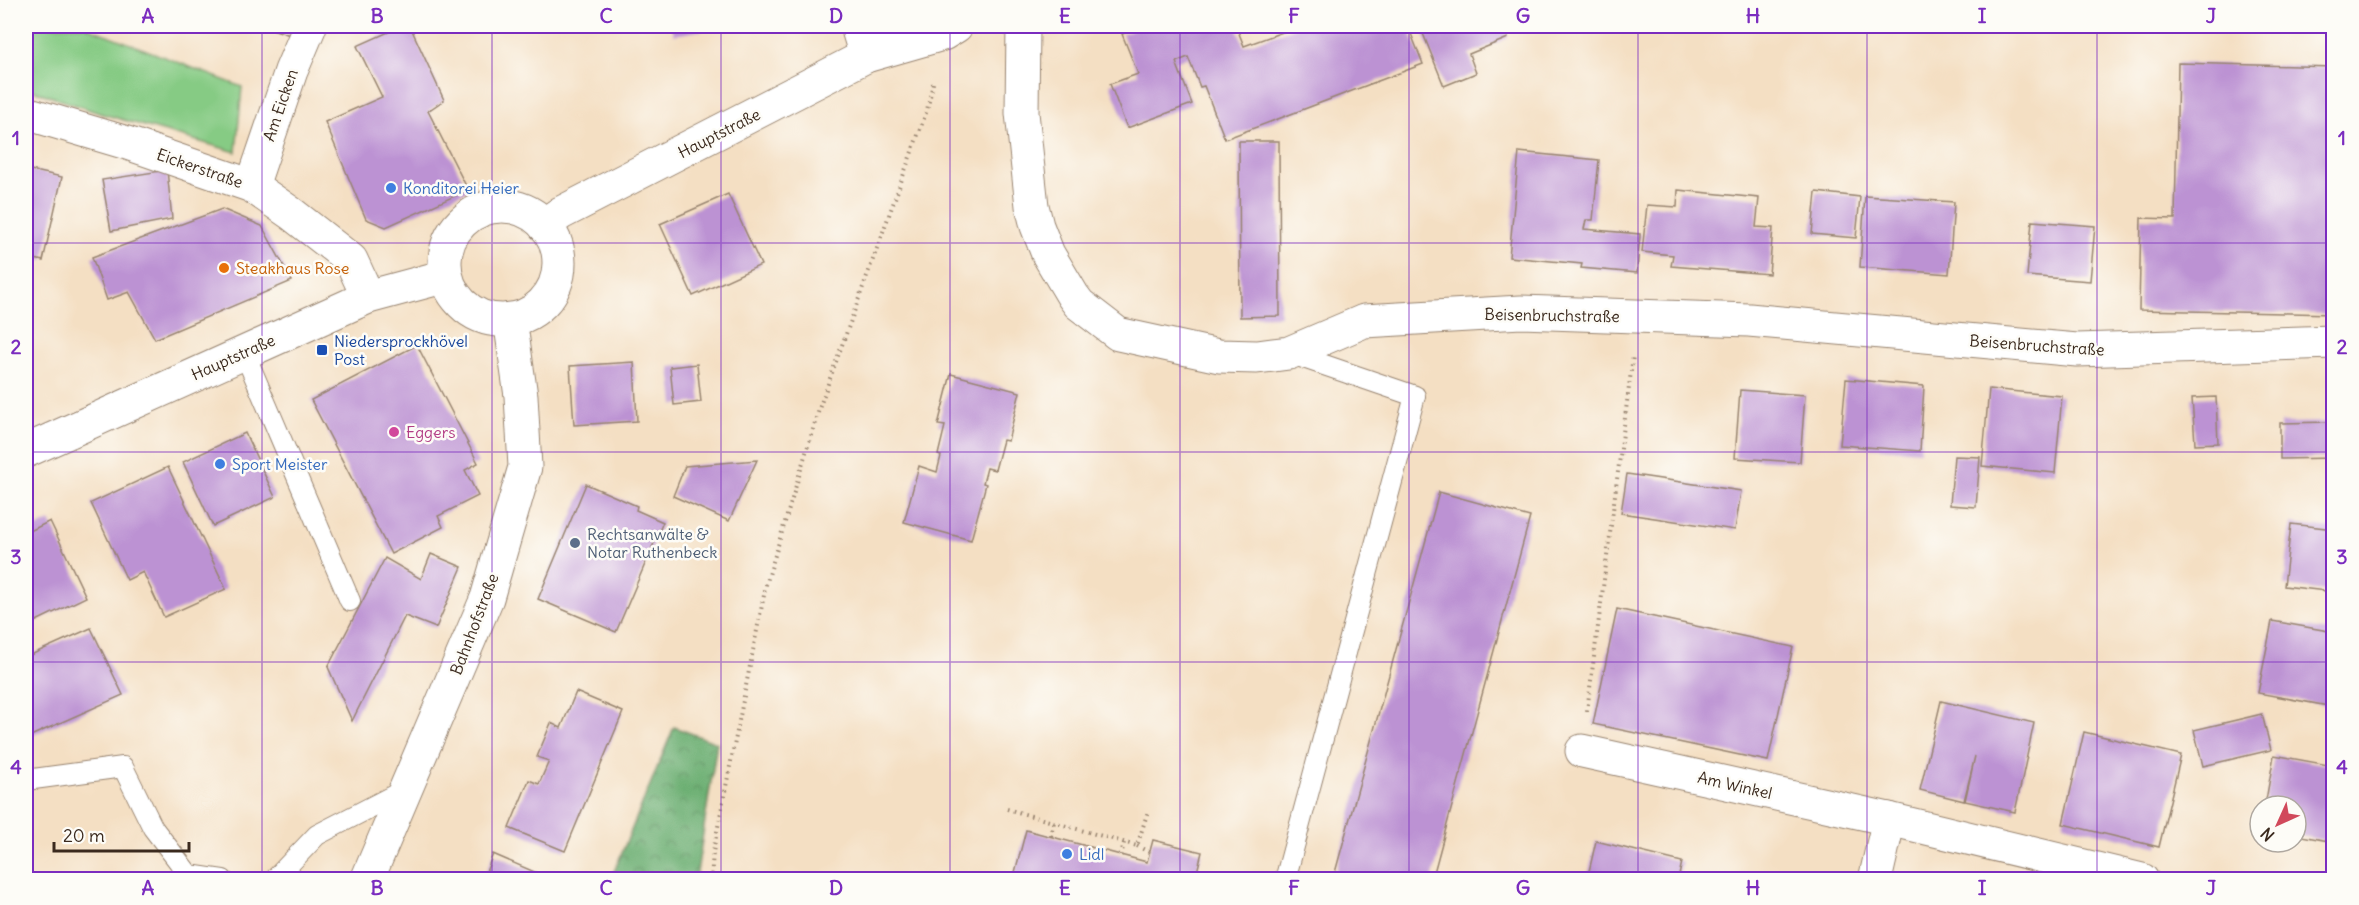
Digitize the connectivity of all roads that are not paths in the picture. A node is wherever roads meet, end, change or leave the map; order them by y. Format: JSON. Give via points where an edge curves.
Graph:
{"nodes":[{"id":1,"x":310,"y":26,"type":"edge"},
{"id":2,"x":857,"y":26,"type":"edge"},
{"id":3,"x":894,"y":26,"type":"edge"},
{"id":4,"x":956,"y":26,"type":"edge"},
{"id":5,"x":1023,"y":26,"type":"edge"},
{"id":6,"x":866,"y":56,"type":"junction"},
{"id":7,"x":26,"y":113,"type":"edge"},
{"id":8,"x":252,"y":186,"type":"junction"},
{"id":9,"x":544,"y":225,"type":"junction"},
{"id":10,"x":446,"y":276,"type":"junction"},
{"id":11,"x":368,"y":297,"type":"junction"},
{"id":12,"x":510,"y":319,"type":"junction"},
{"id":13,"x":2334,"y":342,"type":"edge"},
{"id":14,"x":244,"y":352,"type":"junction"},
{"id":15,"x":1289,"y":353,"type":"junction"},
{"id":16,"x":26,"y":451,"type":"edge"},
{"id":17,"x":350,"y":600,"type":"dead end"},
{"id":18,"x":1582,"y":751,"type":"road end"},
{"id":19,"x":26,"y":780,"type":"edge"},
{"id":20,"x":408,"y":788,"type":"junction"},
{"id":21,"x":1889,"y":819,"type":"junction"},
{"id":22,"x":223,"y":879,"type":"edge"},
{"id":23,"x":274,"y":879,"type":"edge"},
{"id":24,"x":367,"y":879,"type":"edge"},
{"id":25,"x":1285,"y":879,"type":"edge"},
{"id":26,"x":1875,"y":879,"type":"edge"},
{"id":27,"x":2142,"y":879,"type":"edge"}],
"edges":[{"from":1,"to":8,"type":"street","name":"Am Eicken"},
{"from":2,"to":6,"type":"street"},
{"from":3,"to":6,"type":"street"},
{"from":4,"to":6,"type":"street","via":[[943,34]]},
{"from":5,"to":15,"type":"street","name":"Beisenbruchstraße","via":[[1022,112],[1032,206],[1048,254],[1079,304],[1118,334],[1219,356]]},
{"from":6,"to":9,"type":"street","name":"Hauptstraße"},
{"from":7,"to":8,"type":"street","name":"Eickerstraße"},
{"from":8,"to":11,"type":"street","name":"Eickerstraße","via":[[351,260]]},
{"from":9,"to":10,"type":"street","via":[[516,208],[483,209],[468,217],[448,243]]},
{"from":9,"to":12,"type":"street","via":[[552,236],[559,262],[553,289],[536,309]]},
{"from":10,"to":11,"type":"street","name":"Hauptstraße"},
{"from":10,"to":12,"type":"street","via":[[451,290],[470,310],[489,318]]},
{"from":11,"to":14,"type":"street","name":"Hauptstraße"},
{"from":12,"to":20,"type":"street","name":"Bahnhofstraße","via":[[521,396],[525,467],[487,598]]},
{"from":13,"to":15,"type":"street","name":"Beisenbruchstraße","via":[[2077,350],[1749,320],[1521,312],[1364,321]]},
{"from":14,"to":16,"type":"street","name":"Hauptstraße"},
{"from":14,"to":17,"type":"lane"},
{"from":15,"to":25,"type":"lane","via":[[1414,396]]},
{"from":18,"to":21,"type":"street","name":"Am Winkel"},
{"from":19,"to":22,"type":"lane","via":[[123,767],[153,828],[189,875]]},
{"from":20,"to":23,"type":"lane","via":[[316,835]]},
{"from":20,"to":24,"type":"street","name":"Bahnhofstraße"},
{"from":21,"to":26,"type":"street"},
{"from":21,"to":27,"type":"street","name":"Am Winkel"}]}
